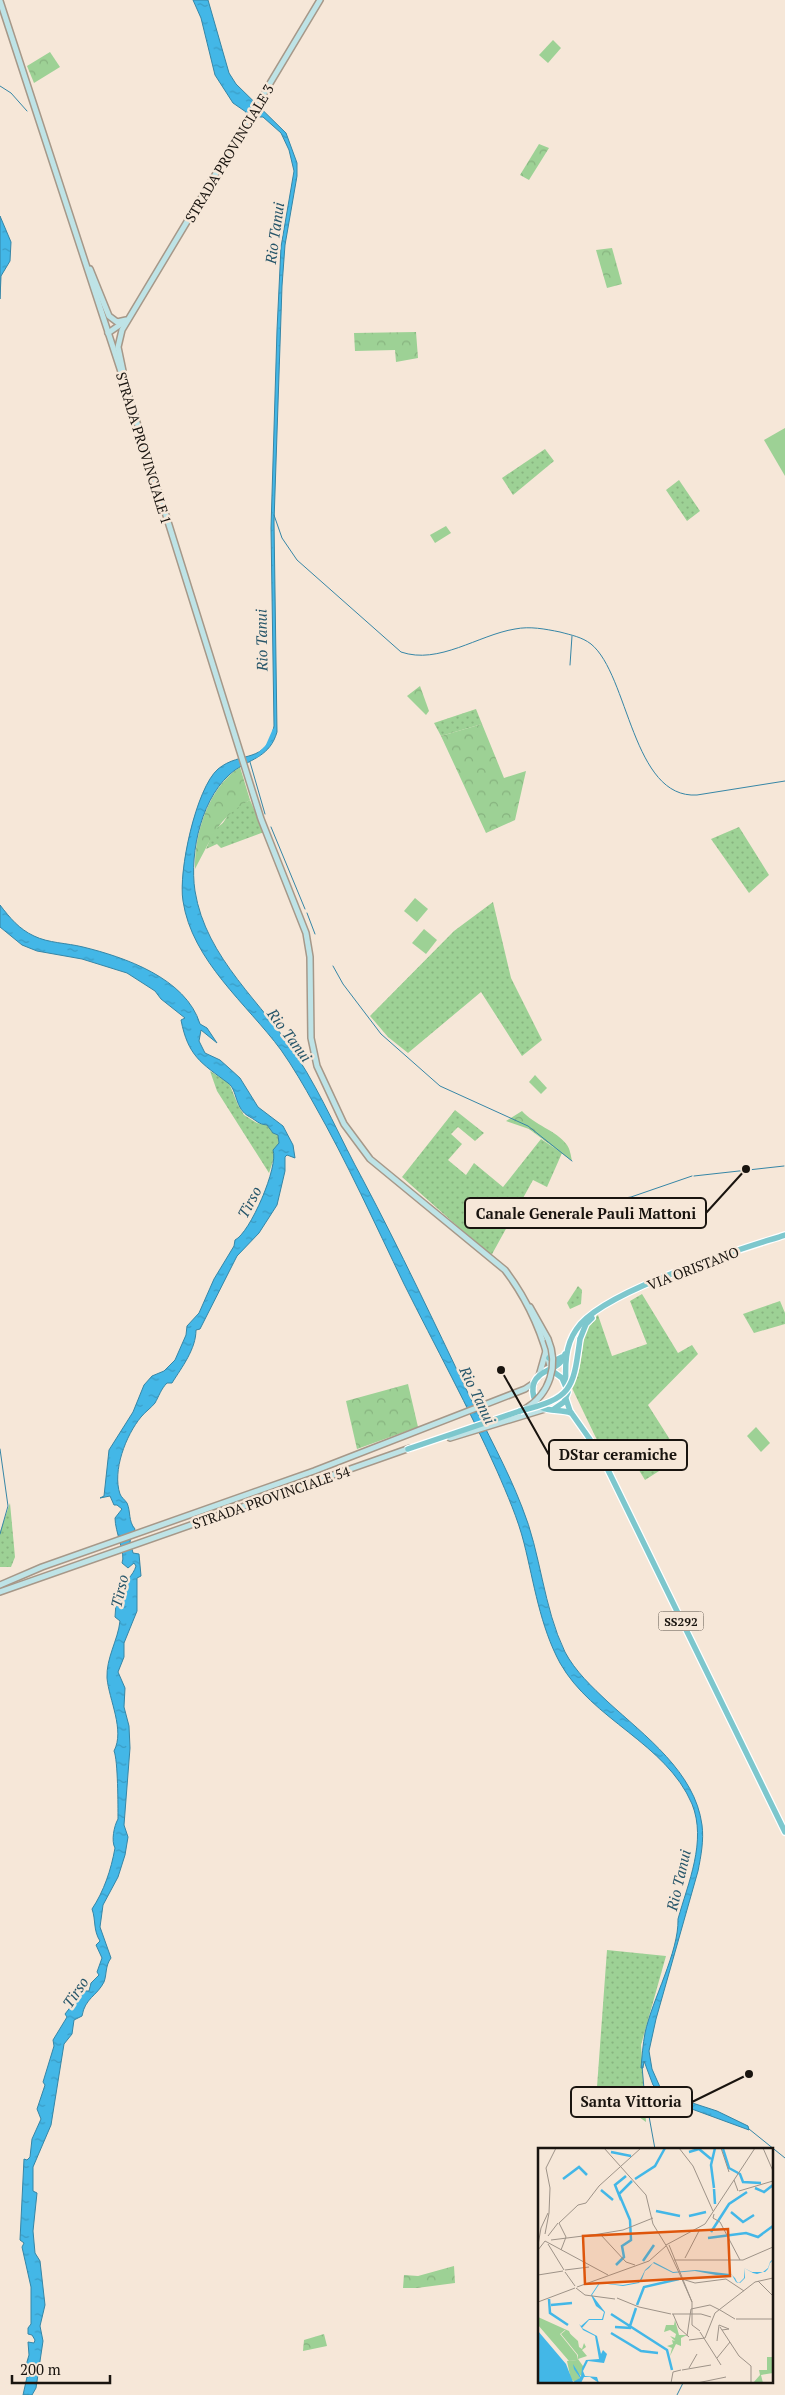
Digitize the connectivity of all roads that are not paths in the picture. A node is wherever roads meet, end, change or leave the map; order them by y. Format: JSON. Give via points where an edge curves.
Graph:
{"nodes":[{"id":1,"x":320,"y":0,"type":"edge"},
{"id":2,"x":0,"y":1,"type":"edge"},
{"id":3,"x":85,"y":261,"type":"junction"},
{"id":4,"x":136,"y":305,"type":"junction"},
{"id":5,"x":126,"y":320,"type":"junction"},
{"id":6,"x":122,"y":330,"type":"junction"},
{"id":7,"x":108,"y":333,"type":"junction"},
{"id":8,"x":124,"y":381,"type":"junction"},
{"id":9,"x":785,"y":1234,"type":"edge"},
{"id":10,"x":605,"y":1306,"type":"junction"},
{"id":11,"x":546,"y":1341,"type":"junction"},
{"id":12,"x":566,"y":1353,"type":"junction"},
{"id":13,"x":549,"y":1358,"type":"junction"},
{"id":14,"x":551,"y":1370,"type":"junction"},
{"id":15,"x":539,"y":1376,"type":"junction"},
{"id":16,"x":534,"y":1383,"type":"junction"},
{"id":17,"x":566,"y":1385,"type":"junction"},
{"id":18,"x":566,"y":1399,"type":"junction"},
{"id":19,"x":548,"y":1409,"type":"junction"},
{"id":20,"x":520,"y":1411,"type":"junction"},
{"id":21,"x":571,"y":1413,"type":"junction"},
{"id":22,"x":462,"y":1432,"type":"junction"},
{"id":23,"x":408,"y":1449,"type":"joint"},
{"id":24,"x":2,"y":1588,"type":"edge"},
{"id":25,"x":785,"y":1832,"type":"edge"}],
"edges":[{"from":1,"to":4,"type":"main road","name":"STRADA PROVINCIALE 3"},
{"from":2,"to":3,"type":"main road","name":"STRADA PROVINCIALE 1"},
{"from":3,"to":5,"type":"main road","via":[[109,316],[117,322]]},
{"from":3,"to":7,"type":"main road","name":"STRADA PROVINCIALE 1"},
{"from":4,"to":5,"type":"main road"},
{"from":4,"to":6,"type":"main road"},
{"from":5,"to":7,"type":"main road"},
{"from":6,"to":7,"type":"main road"},
{"from":6,"to":8,"type":"main road","via":[[118,346]]},
{"from":7,"to":8,"type":"main road","name":"STRADA PROVINCIALE 1"},
{"from":8,"to":11,"type":"main road","name":"STRADA PROVINCIALE 1","via":[[261,819],[309,946],[310,1030],[313,1053],[324,1084],[344,1124],[370,1159],[498,1263],[516,1286]]},
{"from":9,"to":10,"type":"main road","name":"VIA ORISTANO","number":"SS292","via":[[664,1276]]},
{"from":10,"to":12,"type":"main road","name":"VIA ORISTANO","number":"SS292","via":[[581,1323]]},
{"from":10,"to":20,"type":"main road","bridge":true,"via":[[586,1324],[580,1338],[576,1372],[565,1391],[549,1402]]},
{"from":11,"to":13,"type":"main road"},
{"from":11,"to":15,"type":"main road","via":[[546,1354]]},
{"from":11,"to":20,"type":"main road","bridge":true,"via":[[553,1357],[550,1379],[541,1396]]},
{"from":12,"to":13,"type":"main road","via":[[556,1361]]},
{"from":12,"to":14,"type":"main road","name":"VIA ORISTANO","number":"SS292"},
{"from":12,"to":17,"type":"main road","name":"VIA ORISTANO","number":"SS292"},
{"from":13,"to":14,"type":"main road"},
{"from":14,"to":15,"type":"main road","number":"SS292"},
{"from":14,"to":17,"type":"main road"},
{"from":15,"to":16,"type":"main road","number":"SS292"},
{"from":16,"to":19,"type":"main road","via":[[535,1400]]},
{"from":16,"to":24,"type":"main road","via":[[294,1478],[42,1567]]},
{"from":17,"to":18,"type":"main road","number":"SS292"},
{"from":18,"to":19,"type":"main road","via":[[560,1406]]},
{"from":18,"to":21,"type":"main road","number":"SS292"},
{"from":19,"to":21,"type":"main road"},
{"from":19,"to":22,"type":"main road"},
{"from":20,"to":22,"type":"main road"},
{"from":21,"to":25,"type":"main road","number":"SS292","via":[[607,1468]]},
{"from":22,"to":23,"type":"main road"},
{"from":23,"to":24,"type":"main road","name":"STRADA PROVINCIALE 54"}]}
